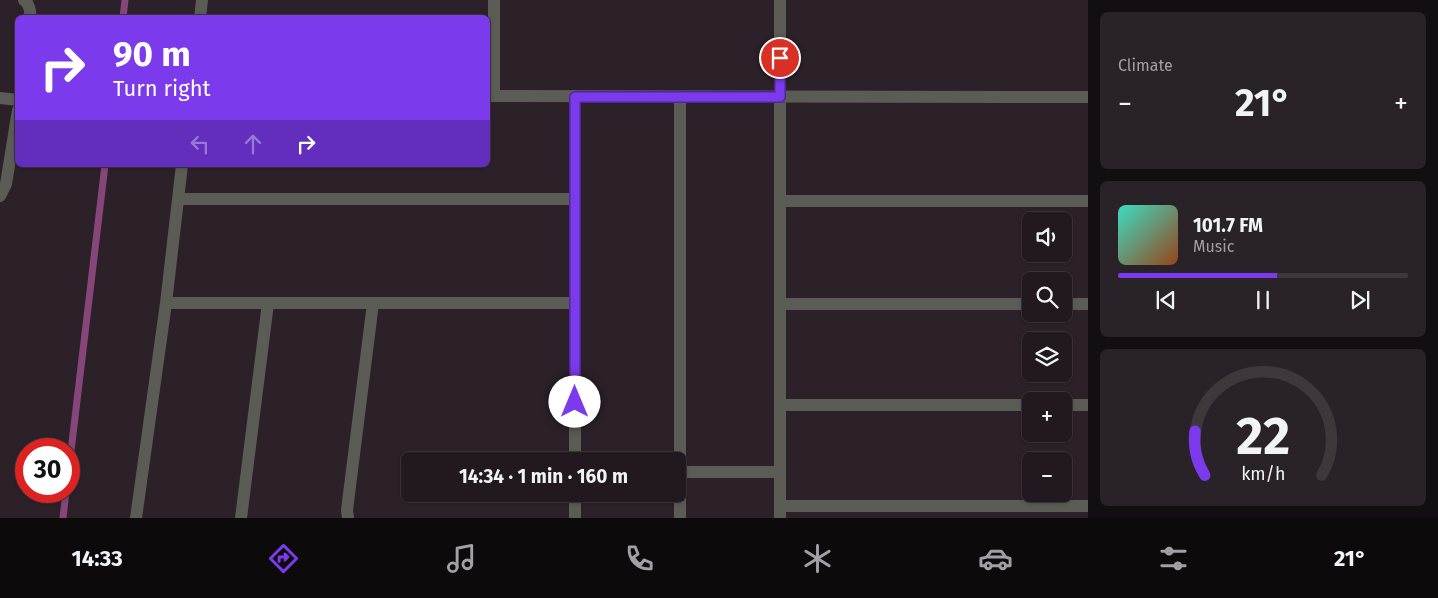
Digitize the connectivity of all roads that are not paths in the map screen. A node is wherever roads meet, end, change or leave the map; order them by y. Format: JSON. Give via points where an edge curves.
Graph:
{"nodes":[{"id":1,"x":24,"y":0,"type":"edge"},
{"id":2,"x":202,"y":0,"type":"edge"},
{"id":3,"x":494,"y":0,"type":"edge"},
{"id":4,"x":780,"y":0,"type":"edge"},
{"id":5,"x":30,"y":15,"type":"edge"},
{"id":6,"x":200,"y":15,"type":"edge"},
{"id":7,"x":490,"y":96,"type":"edge"},
{"id":8,"x":575,"y":97,"type":"junction"},
{"id":9,"x":680,"y":97,"type":"junction"},
{"id":10,"x":780,"y":97,"type":"junction"},
{"id":11,"x":1088,"y":97,"type":"edge"},
{"id":12,"x":0,"y":98,"type":"edge"},
{"id":13,"x":15,"y":100,"type":"edge"},
{"id":14,"x":15,"y":128,"type":"edge"},
{"id":15,"x":182,"y":167,"type":"edge"},
{"id":16,"x":0,"y":196,"type":"edge"},
{"id":17,"x":178,"y":199,"type":"junction"},
{"id":18,"x":575,"y":199,"type":"junction"},
{"id":19,"x":780,"y":200,"type":"junction"},
{"id":20,"x":1088,"y":201,"type":"edge"},
{"id":21,"x":166,"y":303,"type":"junction"},
{"id":22,"x":268,"y":303,"type":"junction"},
{"id":23,"x":373,"y":303,"type":"junction"},
{"id":24,"x":575,"y":303,"type":"junction"},
{"id":25,"x":780,"y":304,"type":"junction"},
{"id":26,"x":1022,"y":304,"type":"edge"},
{"id":27,"x":1072,"y":304,"type":"edge"},
{"id":28,"x":1088,"y":304,"type":"edge"},
{"id":29,"x":780,"y":404,"type":"junction"},
{"id":30,"x":1022,"y":404,"type":"edge"},
{"id":31,"x":1072,"y":404,"type":"edge"},
{"id":32,"x":1088,"y":404,"type":"edge"},
{"id":33,"x":575,"y":452,"type":"edge"},
{"id":34,"x":679,"y":452,"type":"edge"},
{"id":35,"x":686,"y":472,"type":"edge"},
{"id":36,"x":780,"y":472,"type":"junction"},
{"id":37,"x":575,"y":502,"type":"edge"},
{"id":38,"x":680,"y":502,"type":"edge"},
{"id":39,"x":1088,"y":506,"type":"edge"},
{"id":40,"x":780,"y":512,"type":"edge"},
{"id":41,"x":883,"y":512,"type":"edge"},
{"id":42,"x":986,"y":512,"type":"edge"},
{"id":43,"x":136,"y":518,"type":"edge"},
{"id":44,"x":241,"y":518,"type":"edge"},
{"id":45,"x":348,"y":518,"type":"edge"},
{"id":46,"x":575,"y":518,"type":"edge"},
{"id":47,"x":680,"y":518,"type":"edge"}],
"edges":[{"from":1,"to":5,"type":"street"},
{"from":2,"to":6,"type":"street"},
{"from":3,"to":7,"type":"street"},
{"from":4,"to":10,"type":"street"},
{"from":7,"to":8,"type":"street"},
{"from":8,"to":9,"type":"street"},
{"from":8,"to":18,"type":"street"},
{"from":9,"to":10,"type":"street"},
{"from":9,"to":34,"type":"street"},
{"from":10,"to":11,"type":"street"},
{"from":10,"to":19,"type":"street"},
{"from":12,"to":13,"type":"street"},
{"from":14,"to":16,"type":"street","via":[[6,184]]},
{"from":15,"to":17,"type":"street"},
{"from":17,"to":18,"type":"street"},
{"from":17,"to":21,"type":"street"},
{"from":18,"to":24,"type":"street"},
{"from":19,"to":20,"type":"street"},
{"from":19,"to":25,"type":"street"},
{"from":21,"to":22,"type":"street"},
{"from":21,"to":43,"type":"street"},
{"from":22,"to":23,"type":"street"},
{"from":22,"to":44,"type":"street"},
{"from":23,"to":24,"type":"street"},
{"from":23,"to":45,"type":"street"},
{"from":24,"to":33,"type":"street"},
{"from":25,"to":26,"type":"street"},
{"from":25,"to":29,"type":"street"},
{"from":27,"to":28,"type":"street"},
{"from":29,"to":30,"type":"street"},
{"from":29,"to":36,"type":"street"},
{"from":31,"to":32,"type":"street"},
{"from":35,"to":36,"type":"street"},
{"from":36,"to":40,"type":"street"},
{"from":37,"to":46,"type":"street"},
{"from":38,"to":47,"type":"street"},
{"from":39,"to":42,"type":"street"},
{"from":40,"to":41,"type":"street"},
{"from":41,"to":42,"type":"street"}]}
